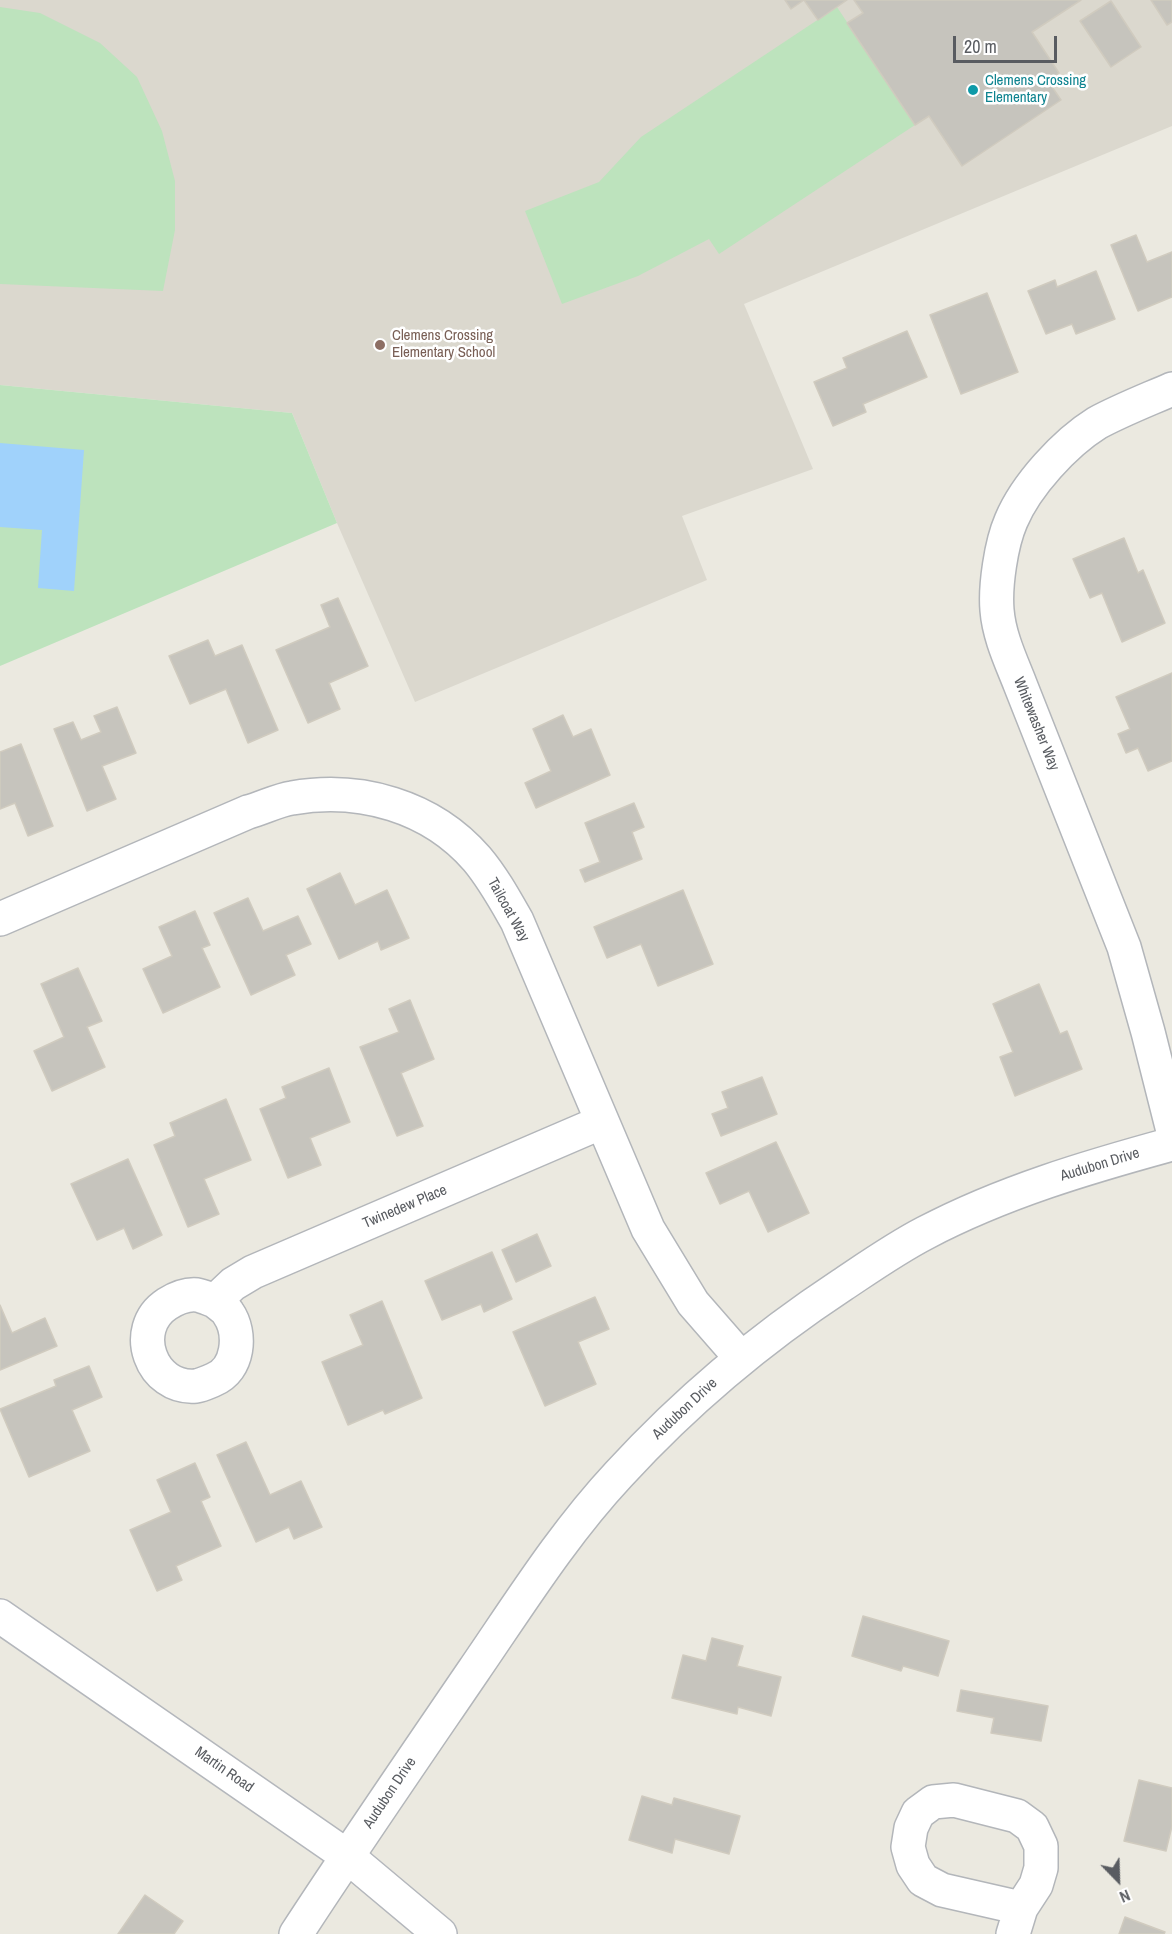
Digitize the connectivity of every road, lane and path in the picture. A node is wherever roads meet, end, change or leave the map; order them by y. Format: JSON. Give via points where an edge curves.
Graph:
{"nodes":[{"id":1,"x":1172,"y":389,"type":"edge"},
{"id":2,"x":0,"y":920,"type":"edge"},
{"id":3,"x":602,"y":1122,"type":"junction"},
{"id":4,"x":1172,"y":1127,"type":"edge"},
{"id":5,"x":1172,"y":1144,"type":"edge"},
{"id":6,"x":215,"y":1301,"type":"dead end"},
{"id":7,"x":741,"y":1358,"type":"junction"},
{"id":8,"x":0,"y":1616,"type":"edge"},
{"id":9,"x":347,"y":1856,"type":"junction"},
{"id":10,"x":296,"y":1934,"type":"edge"},
{"id":11,"x":440,"y":1934,"type":"edge"}],
"edges":[{"from":1,"to":4,"type":"street","name":"Whitewasher Way","via":[[1097,424],[1067,445],[1048,466],[1011,521],[1002,554],[997,611],[1004,642],[1124,947]]},
{"from":2,"to":3,"type":"street","name":"Tailcoat Way","via":[[248,812],[291,798],[366,796],[400,805],[427,818],[452,837],[495,883],[517,921]]},
{"from":3,"to":6,"type":"street","name":"Twinedew Place","via":[[253,1272],[232,1284]]},
{"from":3,"to":7,"type":"street","name":"Tailcoat Way","via":[[648,1229],[669,1265],[693,1303]]},
{"from":5,"to":7,"type":"street","name":"Audubon Drive","via":[[1079,1170],[925,1233],[808,1308]]},
{"from":7,"to":9,"type":"street","name":"Audubon Drive","via":[[617,1475],[560,1544]]},
{"from":8,"to":9,"type":"street","name":"Martin Road"},
{"from":9,"to":10,"type":"street","name":"Audubon Drive"},
{"from":9,"to":11,"type":"street","name":"Martin Road"}]}
